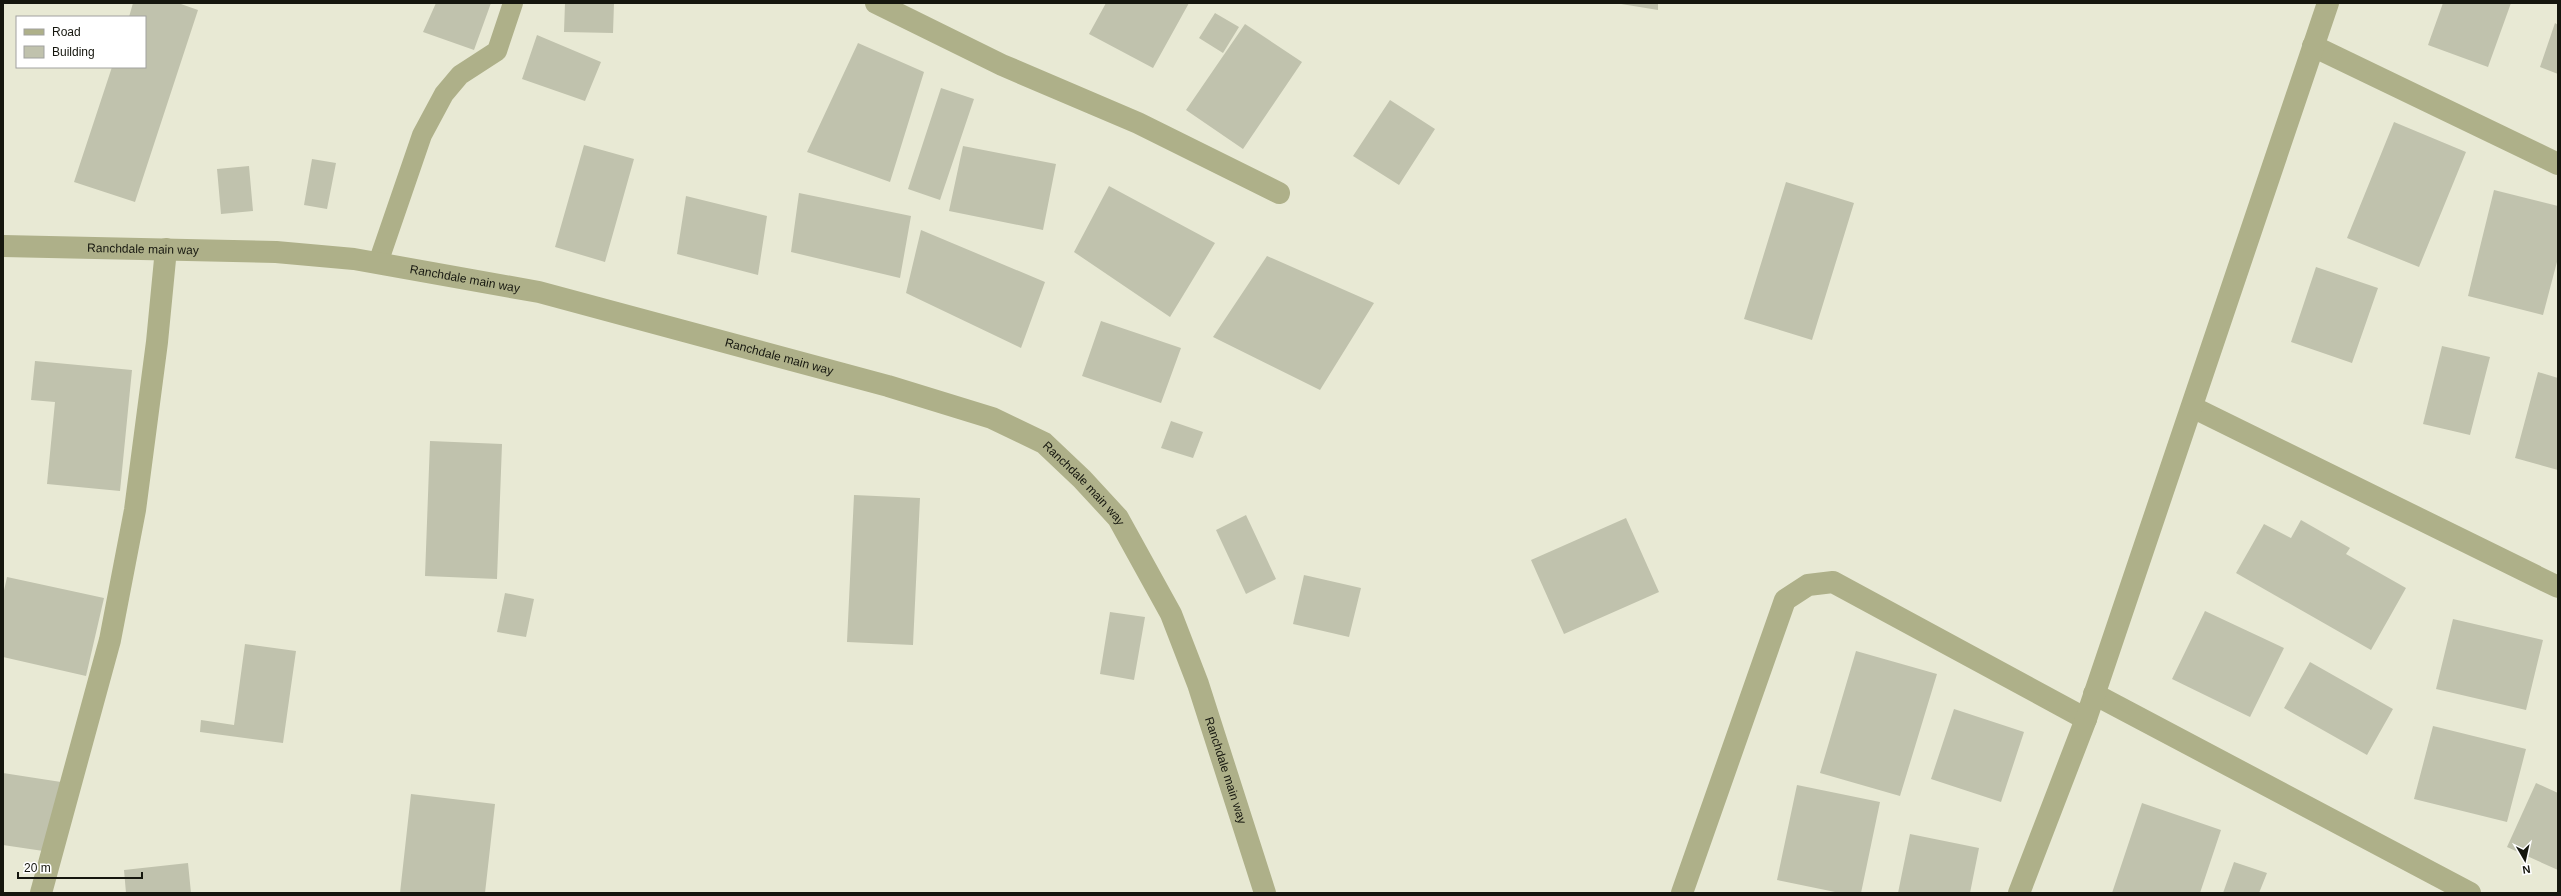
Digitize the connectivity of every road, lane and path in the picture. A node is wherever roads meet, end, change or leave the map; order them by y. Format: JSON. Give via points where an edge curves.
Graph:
{"nodes":[{"id":1,"x":513,"y":3,"type":"edge"},
{"id":2,"x":876,"y":3,"type":"edge"},
{"id":3,"x":2328,"y":3,"type":"edge"},
{"id":4,"x":2313,"y":46,"type":"junction"},
{"id":5,"x":2558,"y":164,"type":"edge"},
{"id":6,"x":1279,"y":193,"type":"dead end"},
{"id":7,"x":3,"y":246,"type":"edge"},
{"id":8,"x":166,"y":249,"type":"junction"},
{"id":9,"x":378,"y":264,"type":"junction"},
{"id":10,"x":2192,"y":407,"type":"junction"},
{"id":11,"x":2558,"y":587,"type":"edge"},
{"id":12,"x":2094,"y":694,"type":"junction"},
{"id":13,"x":2086,"y":719,"type":"junction"},
{"id":14,"x":40,"y":893,"type":"edge"},
{"id":15,"x":1265,"y":893,"type":"edge"},
{"id":16,"x":1682,"y":893,"type":"edge"},
{"id":17,"x":2019,"y":893,"type":"edge"},
{"id":18,"x":2470,"y":893,"type":"edge"}],
"edges":[{"from":1,"to":9,"type":"lane","via":[[497,51],[460,75],[444,94],[422,135]]},
{"from":2,"to":6,"type":"street","via":[[1002,65],[1138,123]]},
{"from":3,"to":4,"type":"street"},
{"from":4,"to":5,"type":"street"},
{"from":4,"to":10,"type":"street"},
{"from":7,"to":8,"type":"street","name":"Ranchdale main way"},
{"from":8,"to":9,"type":"street","name":"Ranchdale main way","via":[[276,252],[354,259]]},
{"from":8,"to":14,"type":"street","via":[[157,342],[134,517],[110,640]]},
{"from":9,"to":15,"type":"street","name":"Ranchdale main way","via":[[546,294],[895,388],[992,418],[1044,443],[1118,518],[1171,614],[1198,684]]},
{"from":10,"to":11,"type":"street"},
{"from":10,"to":12,"type":"street"},
{"from":12,"to":13,"type":"street"},
{"from":12,"to":18,"type":"street"},
{"from":13,"to":16,"type":"street","via":[[1833,582],[1808,585],[1785,600]]},
{"from":13,"to":17,"type":"street"}]}
